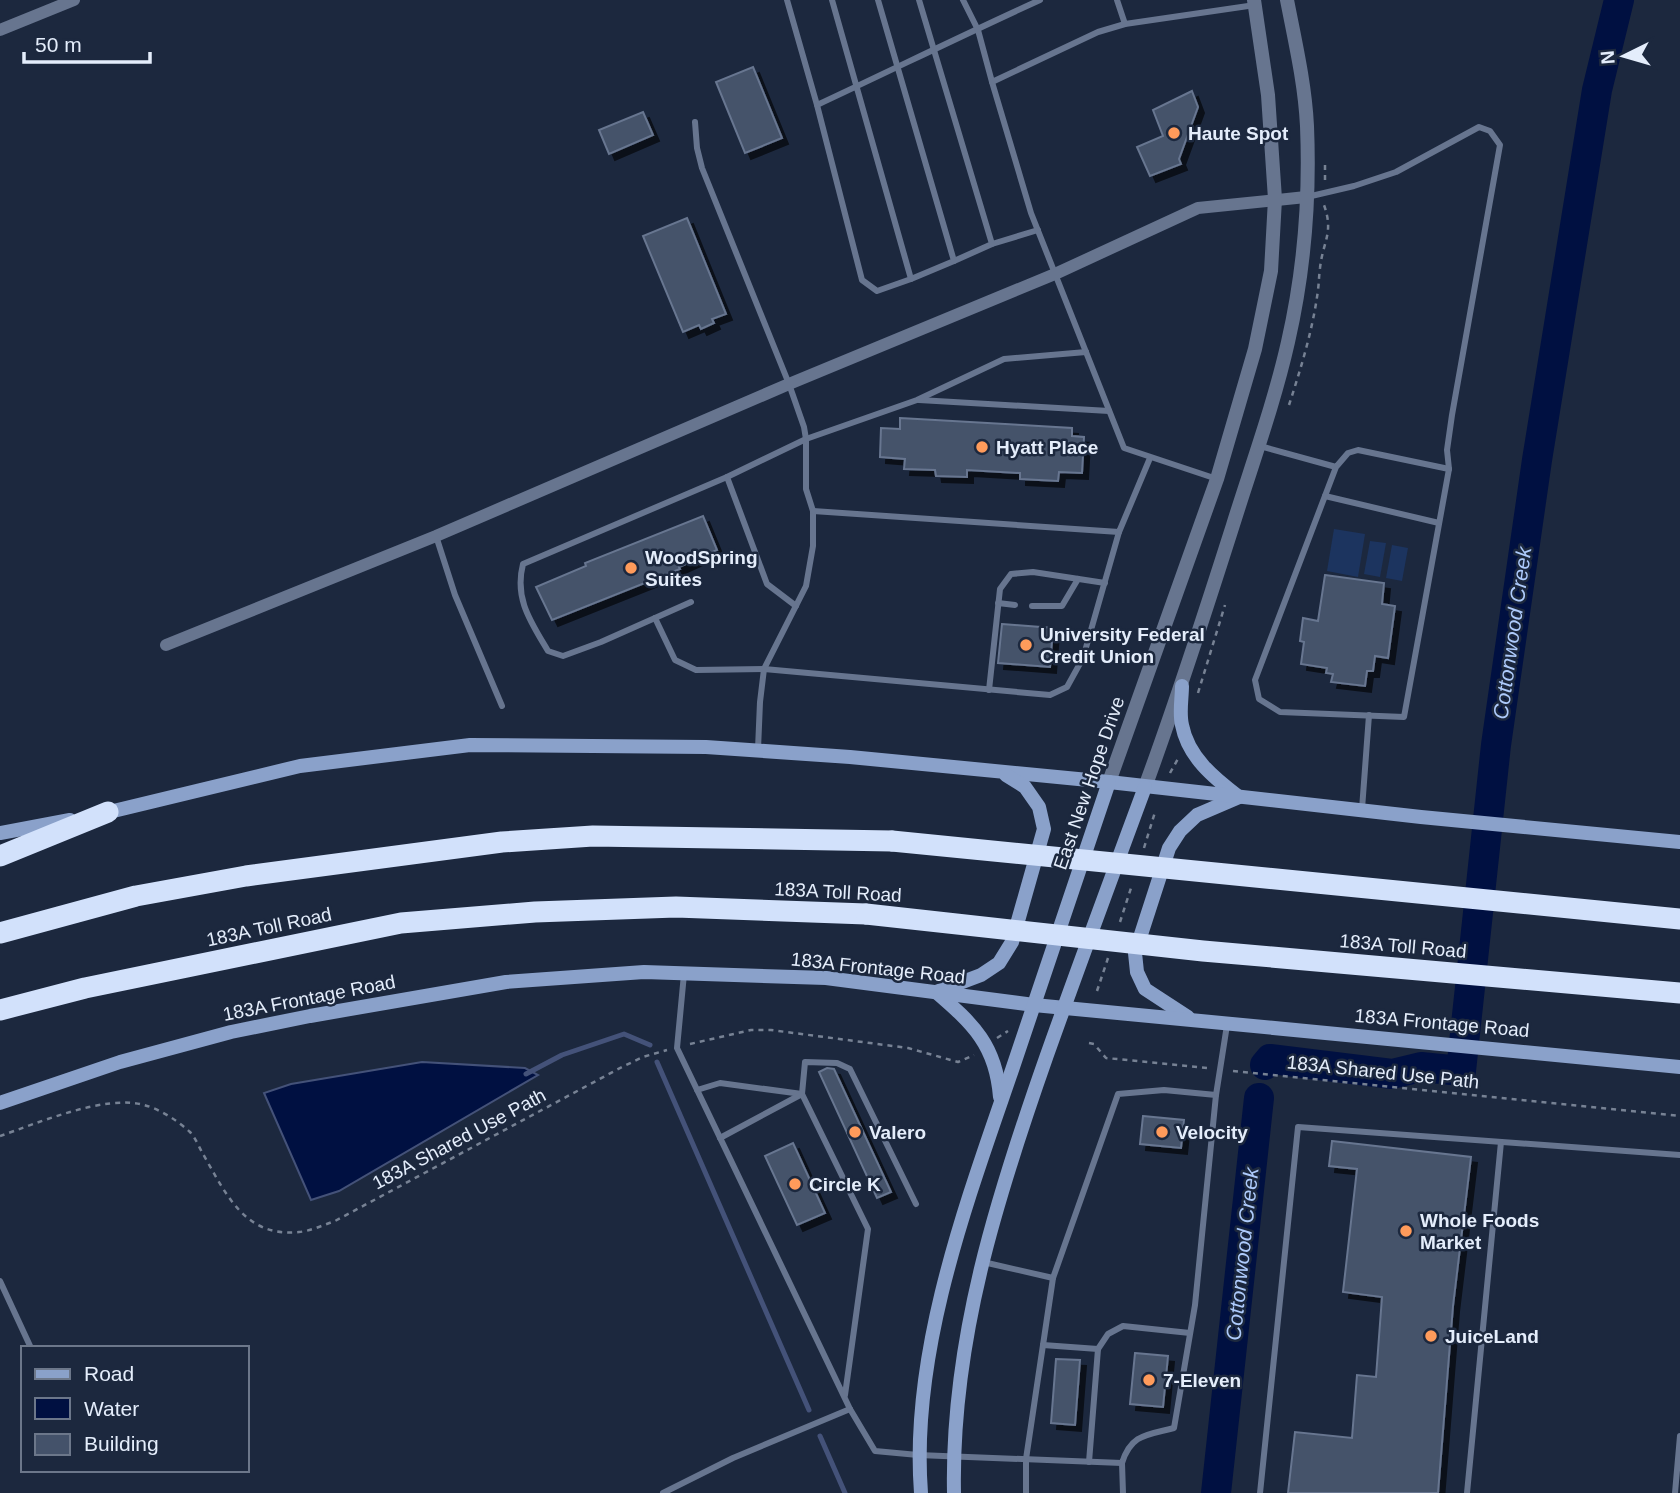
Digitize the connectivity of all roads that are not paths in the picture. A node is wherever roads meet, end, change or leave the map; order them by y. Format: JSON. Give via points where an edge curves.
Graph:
{"nodes":[{"id":1,"x":74,"y":0,"type":"edge"},
{"id":2,"x":787,"y":0,"type":"edge"},
{"id":3,"x":832,"y":0,"type":"edge"},
{"id":4,"x":878,"y":0,"type":"edge"},
{"id":5,"x":919,"y":0,"type":"edge"},
{"id":6,"x":963,"y":0,"type":"edge"},
{"id":7,"x":1040,"y":0,"type":"edge"},
{"id":8,"x":1117,"y":0,"type":"edge"},
{"id":9,"x":1287,"y":0,"type":"edge"},
{"id":10,"x":1255,"y":2,"type":"edge"},
{"id":11,"x":1125,"y":24,"type":"junction"},
{"id":12,"x":0,"y":30,"type":"edge"},
{"id":13,"x":978,"y":30,"type":"junction"},
{"id":14,"x":932,"y":50,"type":"junction"},
{"id":15,"x":898,"y":67,"type":"junction"},
{"id":16,"x":992,"y":82,"type":"junction"},
{"id":17,"x":855,"y":88,"type":"junction"},
{"id":18,"x":817,"y":105,"type":"junction"},
{"id":19,"x":695,"y":122,"type":"dead end"},
{"id":20,"x":1306,"y":197,"type":"junction"},
{"id":21,"x":1275,"y":200,"type":"junction"},
{"id":22,"x":1038,"y":230,"type":"junction"},
{"id":23,"x":992,"y":244,"type":"junction"},
{"id":24,"x":954,"y":261,"type":"junction"},
{"id":25,"x":1055,"y":274,"type":"junction"},
{"id":26,"x":911,"y":279,"type":"junction"},
{"id":27,"x":1086,"y":352,"type":"junction"},
{"id":28,"x":789,"y":384,"type":"junction"},
{"id":29,"x":917,"y":400,"type":"junction"},
{"id":30,"x":1109,"y":411,"type":"junction"},
{"id":31,"x":806,"y":439,"type":"junction"},
{"id":32,"x":1258,"y":446,"type":"junction"},
{"id":33,"x":1150,"y":458,"type":"junction"},
{"id":34,"x":1336,"y":467,"type":"junction"},
{"id":35,"x":1449,"y":469,"type":"junction"},
{"id":36,"x":727,"y":477,"type":"junction"},
{"id":37,"x":1217,"y":478,"type":"junction"},
{"id":38,"x":1325,"y":496,"type":"junction"},
{"id":39,"x":813,"y":512,"type":"junction"},
{"id":40,"x":1439,"y":523,"type":"junction"},
{"id":41,"x":1119,"y":532,"type":"junction"},
{"id":42,"x":436,"y":536,"type":"junction"},
{"id":43,"x":1079,"y":579,"type":"junction"},
{"id":44,"x":1105,"y":583,"type":"junction"},
{"id":45,"x":691,"y":602,"type":"dead end"},
{"id":46,"x":999,"y":603,"type":"junction"},
{"id":47,"x":1015,"y":605,"type":"dead end"},
{"id":48,"x":796,"y":606,"type":"junction"},
{"id":49,"x":1032,"y":606,"type":"dead end"},
{"id":50,"x":655,"y":618,"type":"junction"},
{"id":51,"x":166,"y":645,"type":"dead end"},
{"id":52,"x":764,"y":669,"type":"junction"},
{"id":53,"x":1182,"y":686,"type":"junction"},
{"id":54,"x":989,"y":690,"type":"junction"},
{"id":55,"x":502,"y":706,"type":"dead end"},
{"id":56,"x":1369,"y":716,"type":"junction"},
{"id":57,"x":758,"y":751,"type":"junction"},
{"id":58,"x":1002,"y":772,"type":"junction"},
{"id":59,"x":1109,"y":782,"type":"junction"},
{"id":60,"x":1145,"y":787,"type":"junction"},
{"id":61,"x":1239,"y":797,"type":"junction"},
{"id":62,"x":1362,"y":811,"type":"junction"},
{"id":63,"x":108,"y":813,"type":"junction"},
{"id":64,"x":0,"y":833,"type":"edge"},
{"id":65,"x":1680,"y":842,"type":"edge"},
{"id":66,"x":0,"y":856,"type":"edge"},
{"id":67,"x":1680,"y":919,"type":"edge"},
{"id":68,"x":0,"y":933,"type":"edge"},
{"id":69,"x":684,"y":974,"type":"junction"},
{"id":70,"x":936,"y":992,"type":"junction"},
{"id":71,"x":1680,"y":993,"type":"edge"},
{"id":72,"x":1034,"y":1005,"type":"junction"},
{"id":73,"x":1063,"y":1007,"type":"junction"},
{"id":74,"x":0,"y":1010,"type":"edge"},
{"id":75,"x":1192,"y":1020,"type":"junction"},
{"id":76,"x":1227,"y":1023,"type":"junction"},
{"id":77,"x":1680,"y":1066,"type":"edge"},
{"id":78,"x":697,"y":1090,"type":"junction"},
{"id":79,"x":802,"y":1094,"type":"junction"},
{"id":80,"x":1216,"y":1096,"type":"junction"},
{"id":81,"x":1001,"y":1102,"type":"junction"},
{"id":82,"x":0,"y":1103,"type":"edge"},
{"id":83,"x":720,"y":1138,"type":"junction"},
{"id":84,"x":1501,"y":1142,"type":"junction"},
{"id":85,"x":1680,"y":1155,"type":"edge"},
{"id":86,"x":916,"y":1204,"type":"dead end"},
{"id":87,"x":983,"y":1262,"type":"junction"},
{"id":88,"x":1053,"y":1278,"type":"junction"},
{"id":89,"x":0,"y":1281,"type":"edge"},
{"id":90,"x":1190,"y":1333,"type":"junction"},
{"id":91,"x":1043,"y":1345,"type":"junction"},
{"id":92,"x":30,"y":1346,"type":"edge"},
{"id":93,"x":1098,"y":1349,"type":"junction"},
{"id":94,"x":845,"y":1397,"type":"junction"},
{"id":95,"x":850,"y":1409,"type":"junction"},
{"id":96,"x":1680,"y":1436,"type":"edge"},
{"id":97,"x":918,"y":1455,"type":"junction"},
{"id":98,"x":953,"y":1456,"type":"junction"},
{"id":99,"x":1026,"y":1459,"type":"junction"},
{"id":100,"x":1089,"y":1462,"type":"junction"},
{"id":101,"x":1122,"y":1463,"type":"junction"},
{"id":102,"x":663,"y":1493,"type":"edge"},
{"id":103,"x":921,"y":1493,"type":"edge"},
{"id":104,"x":954,"y":1493,"type":"edge"},
{"id":105,"x":1026,"y":1493,"type":"edge"},
{"id":106,"x":1123,"y":1493,"type":"edge"},
{"id":107,"x":1260,"y":1493,"type":"edge"},
{"id":108,"x":1467,"y":1493,"type":"edge"},
{"id":109,"x":1675,"y":1493,"type":"edge"}],
"edges":[{"from":1,"to":12,"type":"street"},
{"from":2,"to":18,"type":"lane"},
{"from":3,"to":17,"type":"lane"},
{"from":4,"to":15,"type":"lane"},
{"from":5,"to":14,"type":"lane"},
{"from":6,"to":13,"type":"lane"},
{"from":7,"to":13,"type":"lane"},
{"from":8,"to":11,"type":"lane"},
{"from":9,"to":20,"type":"street","via":[[1307,124]]},
{"from":10,"to":11,"type":"lane"},
{"from":10,"to":21,"type":"street","name":"East New Hope Drive","via":[[1268,95]]},
{"from":11,"to":16,"type":"lane"},
{"from":13,"to":14,"type":"lane"},
{"from":13,"to":16,"type":"lane"},
{"from":14,"to":15,"type":"lane"},
{"from":14,"to":23,"type":"lane"},
{"from":15,"to":17,"type":"lane"},
{"from":15,"to":24,"type":"lane"},
{"from":16,"to":22,"type":"lane"},
{"from":17,"to":18,"type":"lane"},
{"from":17,"to":26,"type":"lane"},
{"from":18,"to":26,"type":"lane","via":[[862,280],[877,292]]},
{"from":19,"to":28,"type":"lane","via":[[702,168]]},
{"from":20,"to":21,"type":"street"},
{"from":20,"to":32,"type":"street","via":[[1301,267],[1288,342]]},
{"from":20,"to":35,"type":"lane","via":[[1396,172],[1479,127],[1490,131],[1500,145],[1452,415]]},
{"from":21,"to":25,"type":"street","via":[[1198,208]]},
{"from":21,"to":37,"type":"street","name":"East New Hope Drive","via":[[1266,297]]},
{"from":22,"to":23,"type":"lane"},
{"from":22,"to":25,"type":"lane"},
{"from":23,"to":24,"type":"lane"},
{"from":24,"to":26,"type":"lane"},
{"from":25,"to":27,"type":"lane"},
{"from":25,"to":28,"type":"street"},
{"from":27,"to":29,"type":"lane","via":[[1004,359]]},
{"from":27,"to":30,"type":"lane"},
{"from":28,"to":31,"type":"lane"},
{"from":28,"to":42,"type":"street"},
{"from":29,"to":30,"type":"lane"},
{"from":29,"to":31,"type":"lane"},
{"from":30,"to":33,"type":"lane","via":[[1124,448]]},
{"from":31,"to":36,"type":"lane"},
{"from":31,"to":39,"type":"lane","via":[[806,489]]},
{"from":32,"to":34,"type":"lane"},
{"from":32,"to":53,"type":"street"},
{"from":33,"to":37,"type":"lane"},
{"from":33,"to":41,"type":"lane"},
{"from":34,"to":35,"type":"lane","via":[[1348,453],[1358,450]]},
{"from":34,"to":38,"type":"lane"},
{"from":35,"to":40,"type":"lane"},
{"from":36,"to":48,"type":"lane","via":[[767,584]]},
{"from":36,"to":50,"type":"lane","via":[[523,564],[519,581],[528,617],[548,651],[563,656]]},
{"from":37,"to":59,"type":"street","name":"East New Hope Drive"},
{"from":38,"to":40,"type":"lane"},
{"from":38,"to":56,"type":"lane","via":[[1255,680],[1259,699],[1280,712]]},
{"from":39,"to":41,"type":"lane"},
{"from":39,"to":48,"type":"lane","via":[[806,586]]},
{"from":40,"to":56,"type":"lane","via":[[1404,717]]},
{"from":41,"to":44,"type":"lane"},
{"from":42,"to":51,"type":"street"},
{"from":42,"to":55,"type":"lane","via":[[455,595]]},
{"from":43,"to":44,"type":"lane"},
{"from":43,"to":46,"type":"lane","via":[[1033,572],[1011,574],[1000,589]]},
{"from":43,"to":49,"type":"lane","via":[[1062,606]]},
{"from":44,"to":54,"type":"lane","via":[[1083,658],[1067,687],[1050,695]]},
{"from":45,"to":50,"type":"lane"},
{"from":46,"to":47,"type":"lane"},
{"from":46,"to":54,"type":"lane"},
{"from":48,"to":52,"type":"lane"},
{"from":50,"to":52,"type":"lane","via":[[675,660],[696,670]]},
{"from":52,"to":54,"type":"lane"},
{"from":52,"to":57,"type":"lane"},
{"from":53,"to":60,"type":"street"},
{"from":53,"to":61,"type":"main road","via":[[1181,724],[1196,758]]},
{"from":56,"to":62,"type":"lane"},
{"from":57,"to":58,"type":"main road"},
{"from":57,"to":63,"type":"main road","via":[[470,745],[300,766]]},
{"from":58,"to":59,"type":"main road"},
{"from":58,"to":70,"type":"main road","via":[[1025,787],[1039,807],[1044,829],[1012,942],[999,963],[981,975]]},
{"from":59,"to":60,"type":"main road"},
{"from":59,"to":72,"type":"main road","name":"East New Hope Drive"},
{"from":60,"to":61,"type":"main road"},
{"from":60,"to":73,"type":"main road"},
{"from":61,"to":62,"type":"main road"},
{"from":61,"to":75,"type":"main road","via":[[1197,815],[1180,831],[1169,848],[1135,953],[1145,989]]},
{"from":62,"to":65,"type":"main road"},
{"from":63,"to":64,"type":"main road"},
{"from":63,"to":66,"type":"highway"},
{"from":67,"to":68,"type":"highway","bridge":true,"via":[[892,841],[593,836],[502,842],[246,876],[136,896]]},
{"from":69,"to":70,"type":"main road","name":"183A Frontage Road","via":[[826,978]]},
{"from":69,"to":78,"type":"lane","via":[[677,1048]]},
{"from":69,"to":82,"type":"main road","name":"183A Frontage Road","via":[[644,972],[506,982],[384,1002],[232,1032],[120,1062]]},
{"from":70,"to":72,"type":"main road","name":"183A Frontage Road"},
{"from":70,"to":81,"type":"main road","via":[[965,1017],[987,1045],[996,1065]]},
{"from":71,"to":74,"type":"highway","name":"183A Toll Road","bridge":true,"via":[[1203,951],[866,914],[676,907],[401,923]]},
{"from":72,"to":73,"type":"main road","name":"183A Frontage Road"},
{"from":72,"to":81,"type":"main road","name":"East New Hope Drive"},
{"from":73,"to":75,"type":"main road","name":"183A Frontage Road"},
{"from":73,"to":87,"type":"main road"},
{"from":75,"to":76,"type":"main road","name":"183A Frontage Road"},
{"from":76,"to":77,"type":"main road","name":"183A Frontage Road"},
{"from":76,"to":80,"type":"lane"},
{"from":78,"to":79,"type":"lane","via":[[720,1083]]},
{"from":78,"to":83,"type":"lane"},
{"from":79,"to":83,"type":"lane"},
{"from":79,"to":86,"type":"lane","via":[[805,1062],[837,1063],[850,1069]]},
{"from":79,"to":94,"type":"lane","via":[[867,1229]]},
{"from":80,"to":88,"type":"lane","via":[[1164,1090],[1118,1094]]},
{"from":80,"to":90,"type":"lane"},
{"from":81,"to":97,"type":"main road","name":"East New Hope Drive","via":[[946,1274],[928,1367]]},
{"from":83,"to":94,"type":"lane"},
{"from":84,"to":85,"type":"lane"},
{"from":84,"to":107,"type":"lane","via":[[1298,1127]]},
{"from":84,"to":108,"type":"lane"},
{"from":87,"to":88,"type":"lane"},
{"from":87,"to":98,"type":"main road","via":[[961,1358]]},
{"from":88,"to":91,"type":"lane"},
{"from":89,"to":92,"type":"lane"},
{"from":90,"to":93,"type":"lane","via":[[1123,1326],[1108,1334]]},
{"from":90,"to":101,"type":"lane","via":[[1174,1429],[1133,1441]]},
{"from":91,"to":93,"type":"lane"},
{"from":91,"to":99,"type":"lane"},
{"from":93,"to":100,"type":"lane"},
{"from":94,"to":95,"type":"lane"},
{"from":95,"to":97,"type":"lane","via":[[875,1451]]},
{"from":95,"to":102,"type":"lane"},
{"from":96,"to":109,"type":"lane"},
{"from":97,"to":98,"type":"lane"},
{"from":97,"to":103,"type":"main road","name":"East New Hope Drive"},
{"from":98,"to":99,"type":"lane"},
{"from":98,"to":104,"type":"main road"},
{"from":99,"to":100,"type":"lane"},
{"from":99,"to":105,"type":"lane"},
{"from":100,"to":101,"type":"lane"},
{"from":101,"to":106,"type":"lane"}]}
